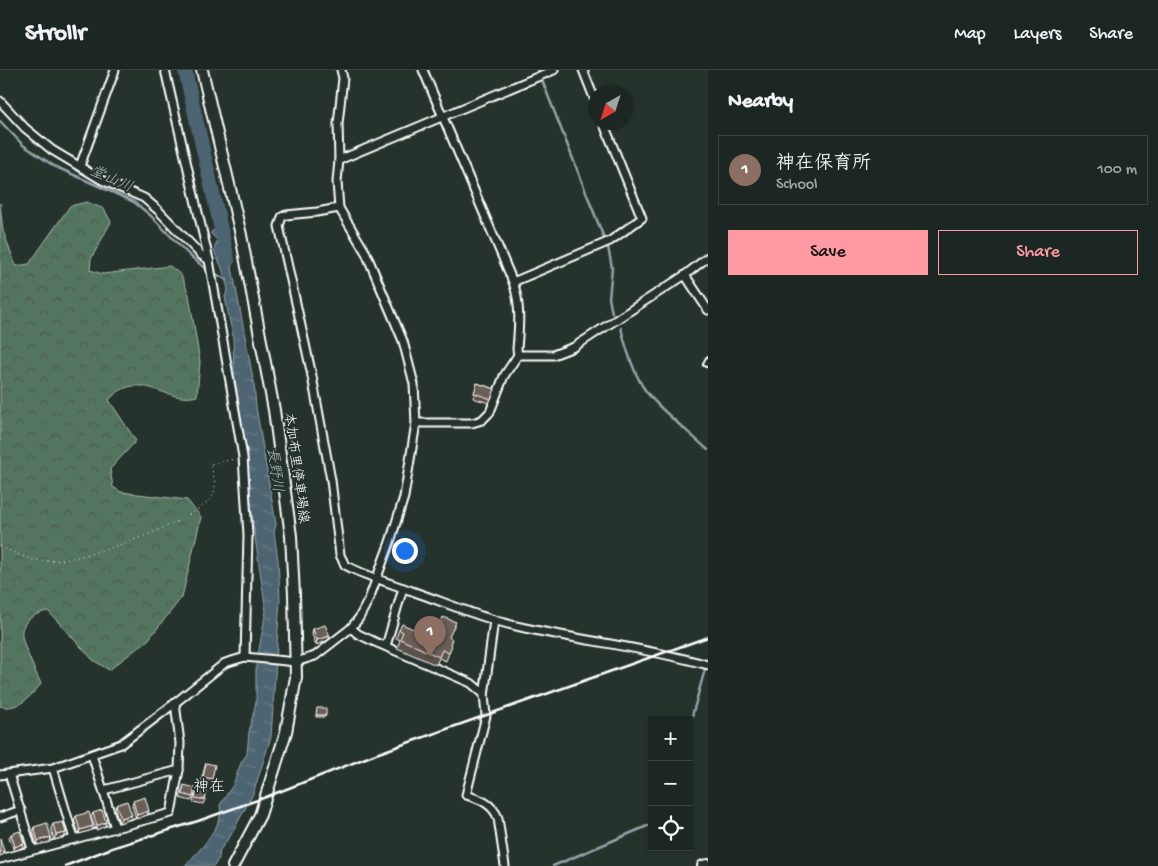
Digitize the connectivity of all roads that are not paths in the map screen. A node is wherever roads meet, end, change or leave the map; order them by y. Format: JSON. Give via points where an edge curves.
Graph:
{"nodes":[{"id":1,"x":115,"y":70,"type":"edge"},
{"id":2,"x":165,"y":70,"type":"edge"},
{"id":3,"x":202,"y":70,"type":"edge"},
{"id":4,"x":342,"y":70,"type":"edge"},
{"id":5,"x":423,"y":70,"type":"edge"},
{"id":6,"x":554,"y":70,"type":"edge"},
{"id":7,"x":583,"y":70,"type":"edge"},
{"id":8,"x":589,"y":85,"type":"edge"},
{"id":9,"x":0,"y":101,"type":"edge"},
{"id":10,"x":443,"y":118,"type":"junction"},
{"id":11,"x":606,"y":130,"type":"edge"},
{"id":12,"x":339,"y":160,"type":"junction"},
{"id":13,"x":80,"y":166,"type":"junction"},
{"id":14,"x":339,"y":208,"type":"junction"},
{"id":15,"x":708,"y":258,"type":"edge"},
{"id":16,"x":209,"y":260,"type":"junction"},
{"id":17,"x":685,"y":275,"type":"junction"},
{"id":18,"x":513,"y":282,"type":"junction"},
{"id":19,"x":708,"y":310,"type":"edge"},
{"id":20,"x":518,"y":355,"type":"junction"},
{"id":21,"x":416,"y":423,"type":"junction"},
{"id":22,"x":376,"y":578,"type":"junction"},
{"id":23,"x":403,"y":588,"type":"junction"},
{"id":24,"x":494,"y":620,"type":"junction"},
{"id":25,"x":351,"y":628,"type":"junction"},
{"id":26,"x":386,"y":646,"type":"junction"},
{"id":27,"x":245,"y":657,"type":"junction"},
{"id":28,"x":296,"y":662,"type":"junction"},
{"id":29,"x":708,"y":665,"type":"edge"},
{"id":30,"x":484,"y":697,"type":"junction"},
{"id":31,"x":175,"y":703,"type":"junction"},
{"id":32,"x":92,"y":755,"type":"junction"},
{"id":33,"x":53,"y":768,"type":"junction"},
{"id":34,"x":179,"y":770,"type":"junction"},
{"id":35,"x":10,"y":774,"type":"junction"},
{"id":36,"x":0,"y":775,"type":"edge"},
{"id":37,"x":104,"y":790,"type":"junction"},
{"id":38,"x":21,"y":810,"type":"junction"},
{"id":39,"x":0,"y":817,"type":"edge"},
{"id":40,"x":115,"y":828,"type":"junction"},
{"id":41,"x":74,"y":839,"type":"junction"},
{"id":42,"x":32,"y":849,"type":"junction"},
{"id":43,"x":0,"y":859,"type":"edge"},
{"id":44,"x":708,"y":865,"type":"edge"},
{"id":45,"x":233,"y":866,"type":"edge"},
{"id":46,"x":505,"y":866,"type":"edge"},
{"id":47,"x":703,"y":866,"type":"edge"}],
"edges":[{"from":1,"to":13,"type":"street"},
{"from":2,"to":16,"type":"street"},
{"from":3,"to":28,"type":"main road","name":"本加布里停車場線","via":[[241,235],[274,410],[291,536]]},
{"from":4,"to":12,"type":"street"},
{"from":5,"to":10,"type":"street"},
{"from":6,"to":10,"type":"street"},
{"from":7,"to":8,"type":"street"},
{"from":9,"to":13,"type":"street","via":[[38,139]]},
{"from":10,"to":12,"type":"street"},
{"from":10,"to":18,"type":"street"},
{"from":11,"to":18,"type":"street","via":[[642,218],[610,241]]},
{"from":12,"to":14,"type":"street"},
{"from":13,"to":16,"type":"street","via":[[102,180],[144,198]]},
{"from":14,"to":21,"type":"street","via":[[366,253],[403,341],[414,384]]},
{"from":14,"to":22,"type":"street","via":[[286,215],[279,226],[311,371],[341,558],[344,565]]},
{"from":15,"to":17,"type":"street"},
{"from":16,"to":27,"type":"street","via":[[243,457],[248,535]]},
{"from":17,"to":19,"type":"street"},
{"from":17,"to":20,"type":"street","via":[[566,351]]},
{"from":18,"to":20,"type":"street","via":[[520,308]]},
{"from":20,"to":21,"type":"street","via":[[504,376],[490,412],[482,420],[472,423]]},
{"from":21,"to":22,"type":"street","via":[[404,497]]},
{"from":22,"to":23,"type":"street"},
{"from":22,"to":25,"type":"street","via":[[369,598]]},
{"from":23,"to":24,"type":"street"},
{"from":23,"to":26,"type":"street"},
{"from":24,"to":29,"type":"street"},
{"from":24,"to":30,"type":"street"},
{"from":25,"to":26,"type":"street"},
{"from":25,"to":28,"type":"street","via":[[315,656]]},
{"from":26,"to":30,"type":"street","via":[[472,683]]},
{"from":27,"to":28,"type":"street"},
{"from":27,"to":31,"type":"street","via":[[225,663]]},
{"from":28,"to":45,"type":"main road","name":"本加布里停車場線","via":[[291,710],[266,797]]},
{"from":30,"to":46,"type":"street","via":[[486,716],[466,795],[478,798],[496,812]]},
{"from":31,"to":32,"type":"street","via":[[121,744]]},
{"from":31,"to":34,"type":"street","via":[[180,744]]},
{"from":32,"to":33,"type":"street"},
{"from":32,"to":37,"type":"street"},
{"from":33,"to":35,"type":"street"},
{"from":33,"to":41,"type":"street"},
{"from":34,"to":37,"type":"street"},
{"from":34,"to":40,"type":"street","via":[[171,813]]},
{"from":35,"to":36,"type":"street"},
{"from":35,"to":38,"type":"street"},
{"from":37,"to":40,"type":"street"},
{"from":38,"to":39,"type":"street"},
{"from":38,"to":42,"type":"street"},
{"from":40,"to":41,"type":"street"},
{"from":41,"to":42,"type":"street"},
{"from":42,"to":43,"type":"street"},
{"from":44,"to":47,"type":"main road"}]}
